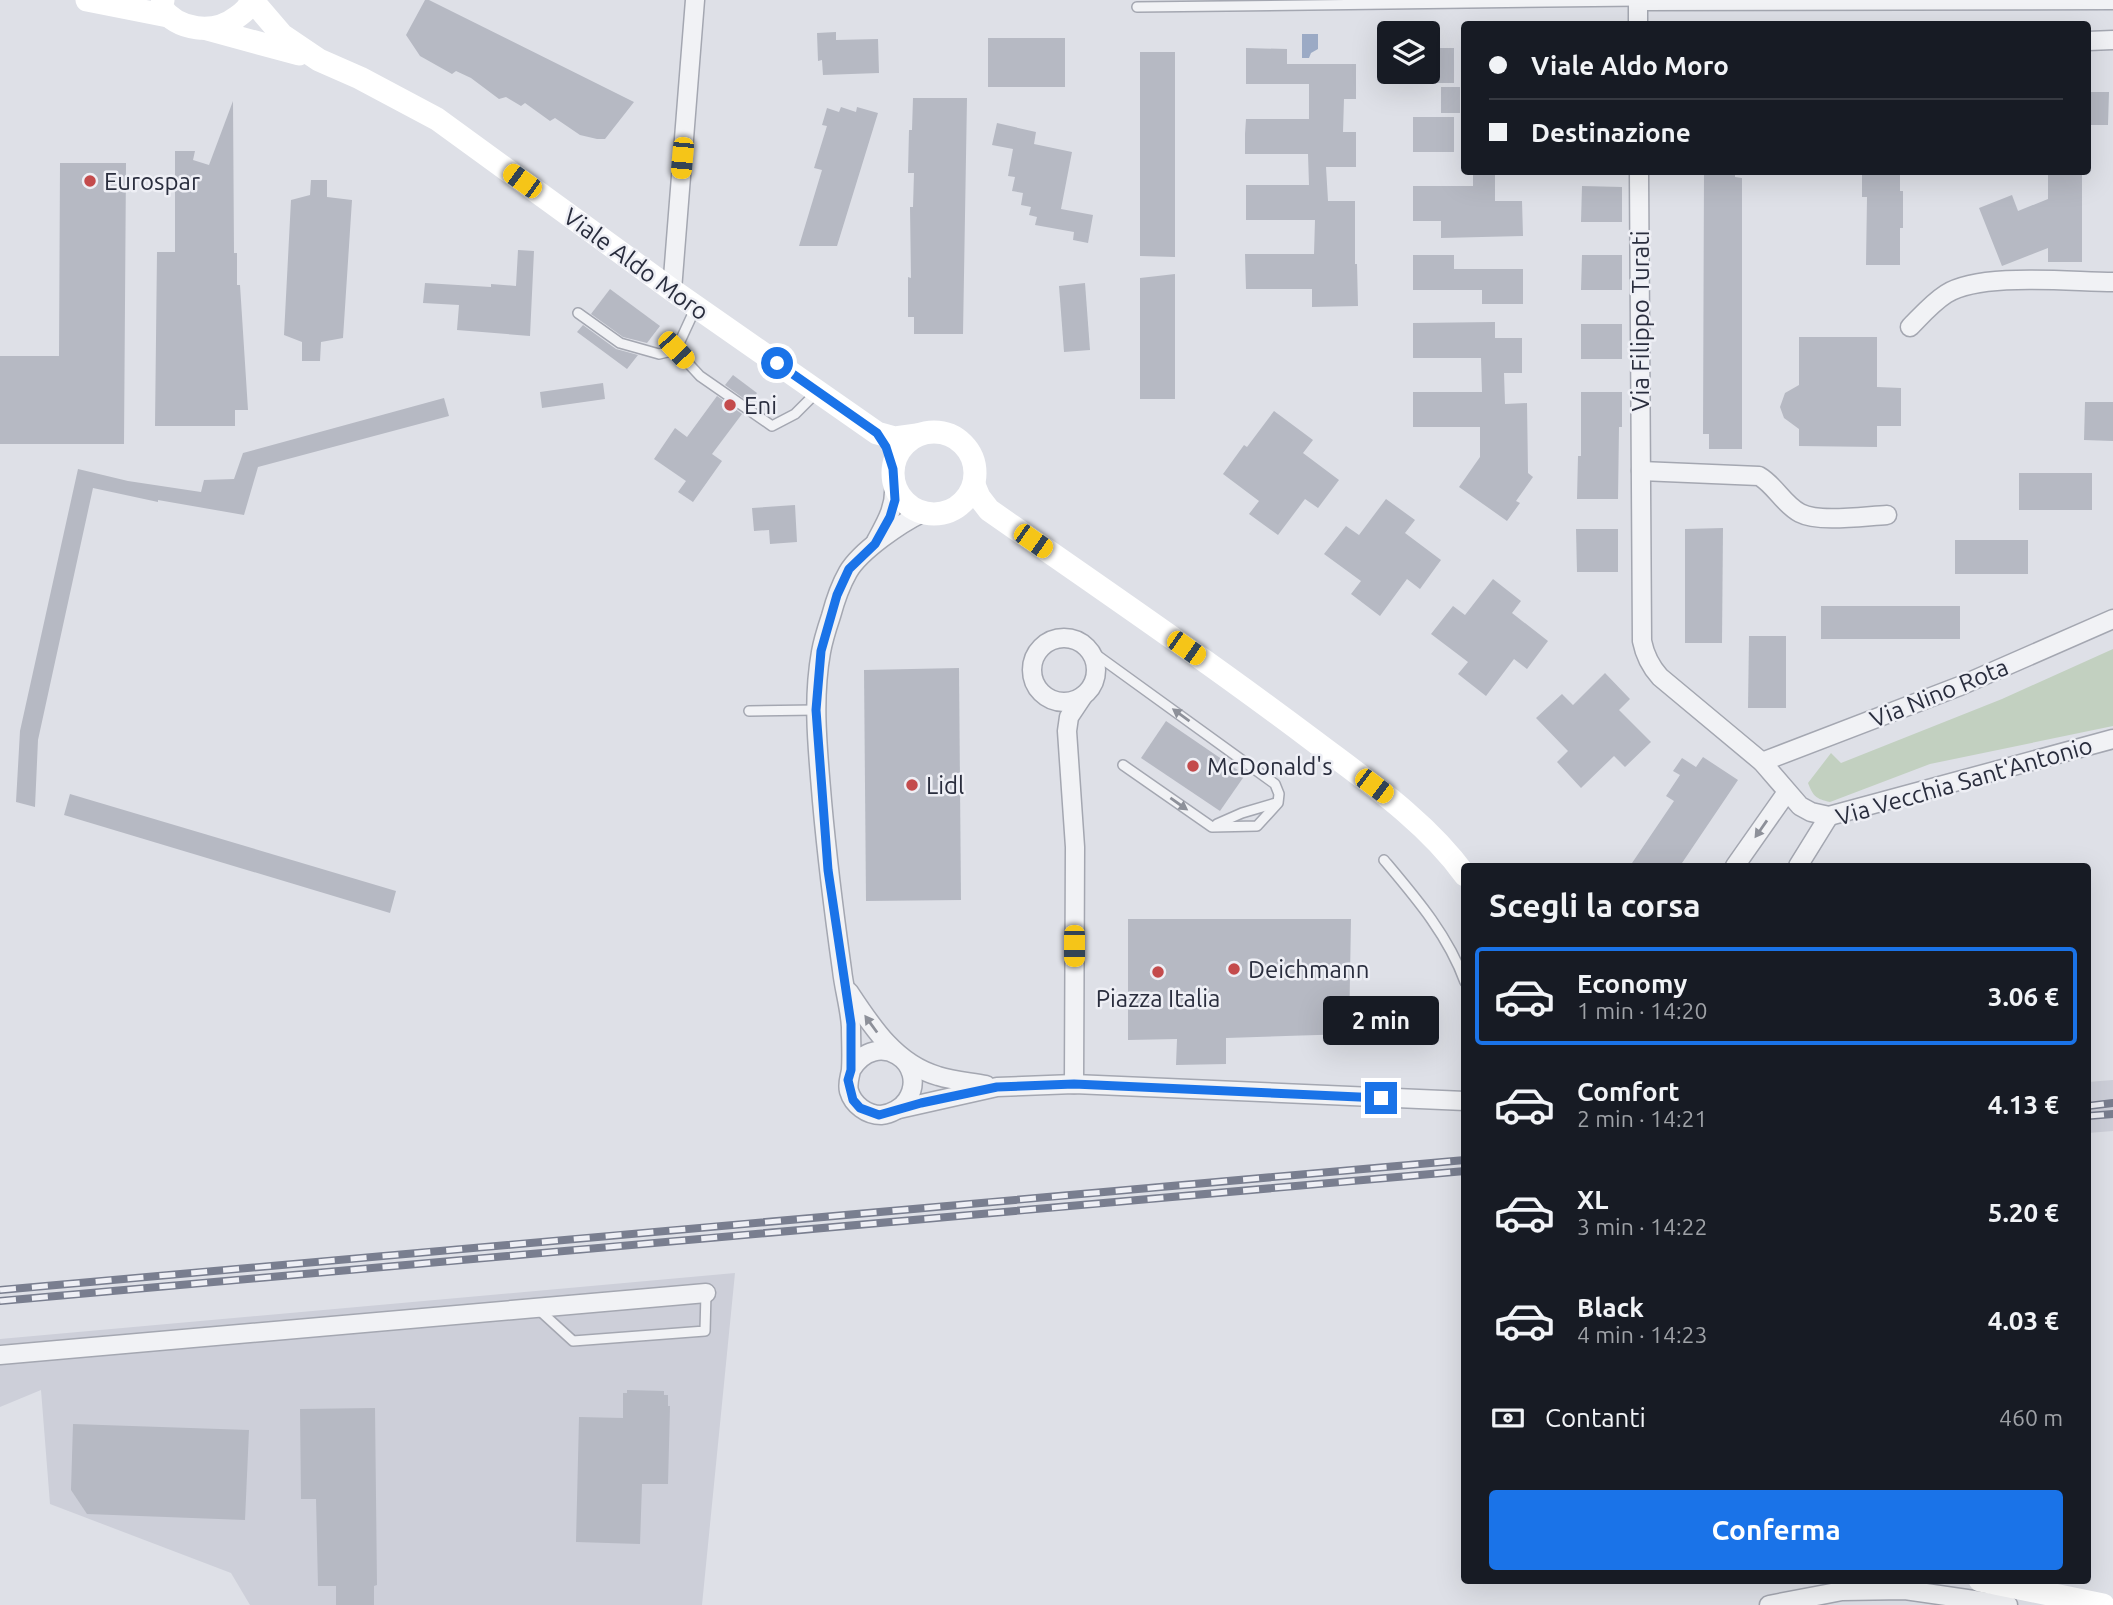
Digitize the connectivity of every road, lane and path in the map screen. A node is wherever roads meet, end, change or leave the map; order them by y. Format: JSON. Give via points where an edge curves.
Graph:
{"nodes":[{"id":1,"x":87,"y":0,"type":"edge"},
{"id":2,"x":252,"y":0,"type":"edge"},
{"id":3,"x":695,"y":0,"type":"edge"},
{"id":4,"x":1638,"y":0,"type":"edge"},
{"id":5,"x":2113,"y":0,"type":"edge"},
{"id":6,"x":165,"y":8,"type":"edge"},
{"id":7,"x":1137,"y":8,"type":"dead end"},
{"id":8,"x":1638,"y":21,"type":"edge"},
{"id":9,"x":207,"y":29,"type":"junction"},
{"id":10,"x":2113,"y":40,"type":"edge"},
{"id":11,"x":2091,"y":41,"type":"edge"},
{"id":12,"x":319,"y":60,"type":"junction"},
{"id":13,"x":1639,"y":175,"type":"edge"},
{"id":14,"x":2113,"y":282,"type":"edge"},
{"id":15,"x":672,"y":290,"type":"junction"},
{"id":16,"x":696,"y":307,"type":"junction"},
{"id":17,"x":578,"y":313,"type":"dead end"},
{"id":18,"x":1910,"y":327,"type":"dead end"},
{"id":19,"x":676,"y":350,"type":"junction"},
{"id":20,"x":817,"y":391,"type":"junction"},
{"id":21,"x":877,"y":433,"type":"junction"},
{"id":22,"x":917,"y":435,"type":"junction"},
{"id":23,"x":1641,"y":471,"type":"junction"},
{"id":24,"x":893,"y":476,"type":"junction"},
{"id":25,"x":974,"y":485,"type":"junction"},
{"id":26,"x":960,"y":506,"type":"junction"},
{"id":27,"x":989,"y":510,"type":"junction"},
{"id":28,"x":922,"y":513,"type":"junction"},
{"id":29,"x":1887,"y":515,"type":"dead end"},
{"id":30,"x":875,"y":544,"type":"junction"},
{"id":31,"x":2113,"y":619,"type":"edge"},
{"id":32,"x":1087,"y":648,"type":"junction"},
{"id":33,"x":1083,"y":696,"type":"junction"},
{"id":34,"x":1046,"y":697,"type":"junction"},
{"id":35,"x":816,"y":710,"type":"junction"},
{"id":36,"x":749,"y":711,"type":"dead end"},
{"id":37,"x":1067,"y":731,"type":"junction"},
{"id":38,"x":2113,"y":739,"type":"edge"},
{"id":39,"x":1762,"y":762,"type":"junction"},
{"id":40,"x":1123,"y":765,"type":"dead end"},
{"id":41,"x":1787,"y":792,"type":"junction"},
{"id":42,"x":1278,"y":803,"type":"junction"},
{"id":43,"x":1829,"y":816,"type":"junction"},
{"id":44,"x":1212,"y":827,"type":"junction"},
{"id":45,"x":1384,"y":860,"type":"dead end"},
{"id":46,"x":1737,"y":863,"type":"edge"},
{"id":47,"x":1800,"y":863,"type":"edge"},
{"id":48,"x":1461,"y":869,"type":"edge"},
{"id":49,"x":1461,"y":972,"type":"edge"},
{"id":50,"x":844,"y":983,"type":"junction"},
{"id":51,"x":903,"y":1060,"type":"junction"},
{"id":52,"x":851,"y":1070,"type":"junction"},
{"id":53,"x":1074,"y":1084,"type":"junction"},
{"id":54,"x":997,"y":1087,"type":"junction"},
{"id":55,"x":1461,"y":1101,"type":"edge"},
{"id":56,"x":899,"y":1109,"type":"junction"},
{"id":57,"x":706,"y":1293,"type":"joint"},
{"id":58,"x":536,"y":1308,"type":"junction"},
{"id":59,"x":0,"y":1355,"type":"edge"},
{"id":60,"x":2000,"y":1584,"type":"edge"},
{"id":61,"x":2000,"y":1604,"type":"edge"},
{"id":62,"x":1769,"y":1605,"type":"edge"},
{"id":63,"x":2103,"y":1605,"type":"edge"}],
"edges":[{"from":1,"to":6,"type":"main road"},
{"from":2,"to":9,"type":"main road","via":[[236,18]]},
{"from":2,"to":12,"type":"main road","via":[[282,35]]},
{"from":3,"to":15,"type":"street"},
{"from":4,"to":5,"type":"street"},
{"from":4,"to":7,"type":"lane"},
{"from":4,"to":8,"type":"street"},
{"from":6,"to":9,"type":"main road","via":[[189,26]]},
{"from":9,"to":12,"type":"main road"},
{"from":10,"to":11,"type":"street"},
{"from":12,"to":15,"type":"main road","name":"Viale Aldo Moro","via":[[437,119]]},
{"from":13,"to":23,"type":"street","name":"Via Filippo Turati"},
{"from":14,"to":18,"type":"street","via":[[1987,281],[1964,285],[1946,294]]},
{"from":15,"to":16,"type":"main road","name":"Viale Aldo Moro"},
{"from":16,"to":19,"type":"lane"},
{"from":16,"to":20,"type":"main road","name":"Viale Aldo Moro"},
{"from":17,"to":19,"type":"lane","via":[[620,343],[659,354]]},
{"from":19,"to":20,"type":"lane","via":[[700,376],[772,426],[795,414]]},
{"from":20,"to":21,"type":"main road","name":"Viale Aldo Moro"},
{"from":21,"to":22,"type":"main road","via":[[895,438]]},
{"from":21,"to":24,"type":"main road","via":[[886,447]]},
{"from":22,"to":24,"type":"main road","via":[[901,449]]},
{"from":22,"to":25,"type":"main road","via":[[946,433],[967,447],[976,472]]},
{"from":23,"to":29,"type":"street","via":[[1759,476],[1800,513],[1815,517]]},
{"from":23,"to":39,"type":"street","name":"Via Filippo Turati","via":[[1645,655],[1660,677]]},
{"from":24,"to":28,"type":"main road","via":[[900,496]]},
{"from":24,"to":30,"type":"street","via":[[895,500]]},
{"from":25,"to":26,"type":"main road"},
{"from":25,"to":27,"type":"main road"},
{"from":26,"to":27,"type":"main road"},
{"from":26,"to":28,"type":"main road","via":[[948,513]]},
{"from":27,"to":48,"type":"main road","via":[[1252,694],[1394,802]]},
{"from":28,"to":30,"type":"street"},
{"from":30,"to":35,"type":"street","via":[[849,569],[837,595],[821,651]]},
{"from":31,"to":39,"type":"street","name":"Via Nino Rota","via":[[1960,686]]},
{"from":32,"to":33,"type":"street","via":[[1096,667],[1091,689]]},
{"from":32,"to":34,"type":"street","via":[[1067,638],[1040,649],[1034,658],[1033,678]]},
{"from":42,"to":32,"type":"lane","one_way":true,"via":[[1275,784]]},
{"from":33,"to":34,"type":"street","via":[[1062,702]]},
{"from":33,"to":37,"type":"street","via":[[1069,717]]},
{"from":34,"to":37,"type":"street"},
{"from":35,"to":36,"type":"lane"},
{"from":35,"to":50,"type":"street","via":[[828,870]]},
{"from":37,"to":53,"type":"street","via":[[1075,847]]},
{"from":38,"to":43,"type":"street","name":"Via Vecchia Sant'Antonio"},
{"from":39,"to":41,"type":"street","name":"Via Filippo Turati"},
{"from":40,"to":44,"type":"lane","one_way":true},
{"from":41,"to":43,"type":"street","name":"Via Filippo Turati","via":[[1800,806]]},
{"from":41,"to":46,"type":"street","one_way":true},
{"from":42,"to":44,"type":"lane"},
{"from":42,"to":44,"type":"lane","via":[[1257,825]]},
{"from":43,"to":47,"type":"street","name":"Via Vecchia Sant'Antonio"},
{"from":45,"to":49,"type":"lane","via":[[1426,909]]},
{"from":51,"to":50,"type":"street","one_way":true,"via":[[880,1037]]},
{"from":50,"to":52,"type":"street","via":[[851,1024]]},
{"from":51,"to":52,"type":"street","via":[[873,1051]]},
{"from":51,"to":54,"type":"street","via":[[937,1076]]},
{"from":51,"to":56,"type":"street","via":[[912,1080],[907,1101]]},
{"from":52,"to":56,"type":"street","via":[[849,1091],[860,1108],[879,1115]]},
{"from":53,"to":54,"type":"street"},
{"from":53,"to":55,"type":"street"},
{"from":54,"to":56,"type":"street"},
{"from":57,"to":58,"type":"street"},
{"from":57,"to":58,"type":"lane","via":[[705,1331],[573,1341]]},
{"from":58,"to":59,"type":"street"},
{"from":60,"to":63,"type":"main road"},
{"from":61,"to":62,"type":"street","via":[[1905,1590],[1842,1591]]}]}
